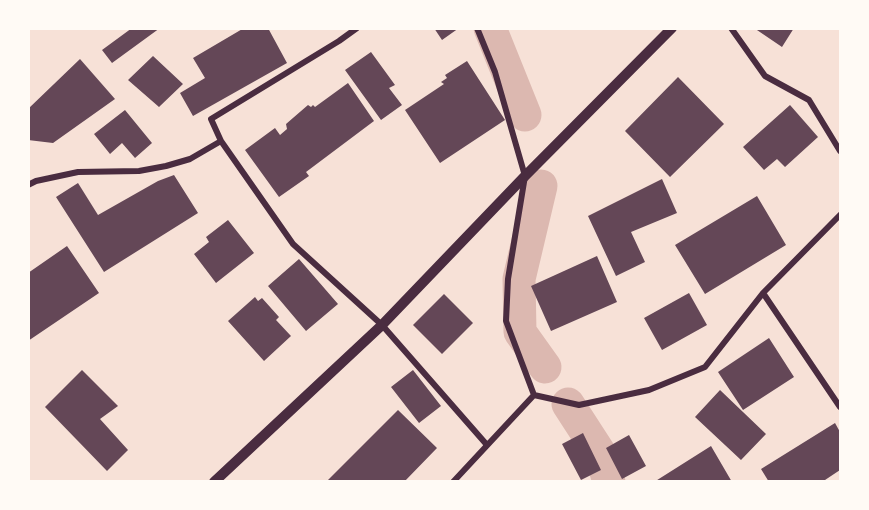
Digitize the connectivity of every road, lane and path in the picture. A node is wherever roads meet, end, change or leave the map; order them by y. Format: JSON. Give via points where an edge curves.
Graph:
{"nodes":[{"id":1,"x":357,"y":28,"type":"edge"},
{"id":2,"x":477,"y":28,"type":"edge"},
{"id":3,"x":672,"y":28,"type":"edge"},
{"id":4,"x":731,"y":28,"type":"edge"},
{"id":5,"x":221,"y":141,"type":"junction"},
{"id":6,"x":840,"y":151,"type":"edge"},
{"id":7,"x":525,"y":176,"type":"junction"},
{"id":8,"x":28,"y":185,"type":"edge"},
{"id":9,"x":840,"y":215,"type":"edge"},
{"id":10,"x":763,"y":293,"type":"junction"},
{"id":11,"x":382,"y":325,"type":"junction"},
{"id":12,"x":534,"y":395,"type":"junction"},
{"id":13,"x":840,"y":407,"type":"edge"},
{"id":14,"x":487,"y":445,"type":"junction"},
{"id":15,"x":214,"y":482,"type":"edge"},
{"id":16,"x":453,"y":482,"type":"edge"}],
"edges":[{"from":1,"to":5,"type":"street","via":[[211,118]]},
{"from":2,"to":7,"type":"street","via":[[495,72]]},
{"from":3,"to":7,"type":"street"},
{"from":4,"to":6,"type":"street","via":[[765,76],[810,99]]},
{"from":5,"to":8,"type":"street","via":[[190,159],[166,166],[139,171],[78,172]]},
{"from":5,"to":11,"type":"street","via":[[293,244]]},
{"from":7,"to":11,"type":"street"},
{"from":7,"to":12,"type":"street","via":[[508,279],[506,321]]},
{"from":9,"to":10,"type":"street"},
{"from":10,"to":12,"type":"street","via":[[705,367],[649,390],[579,405]]},
{"from":10,"to":13,"type":"street"},
{"from":11,"to":14,"type":"street"},
{"from":11,"to":15,"type":"street"},
{"from":12,"to":14,"type":"street"},
{"from":14,"to":16,"type":"street"}]}
